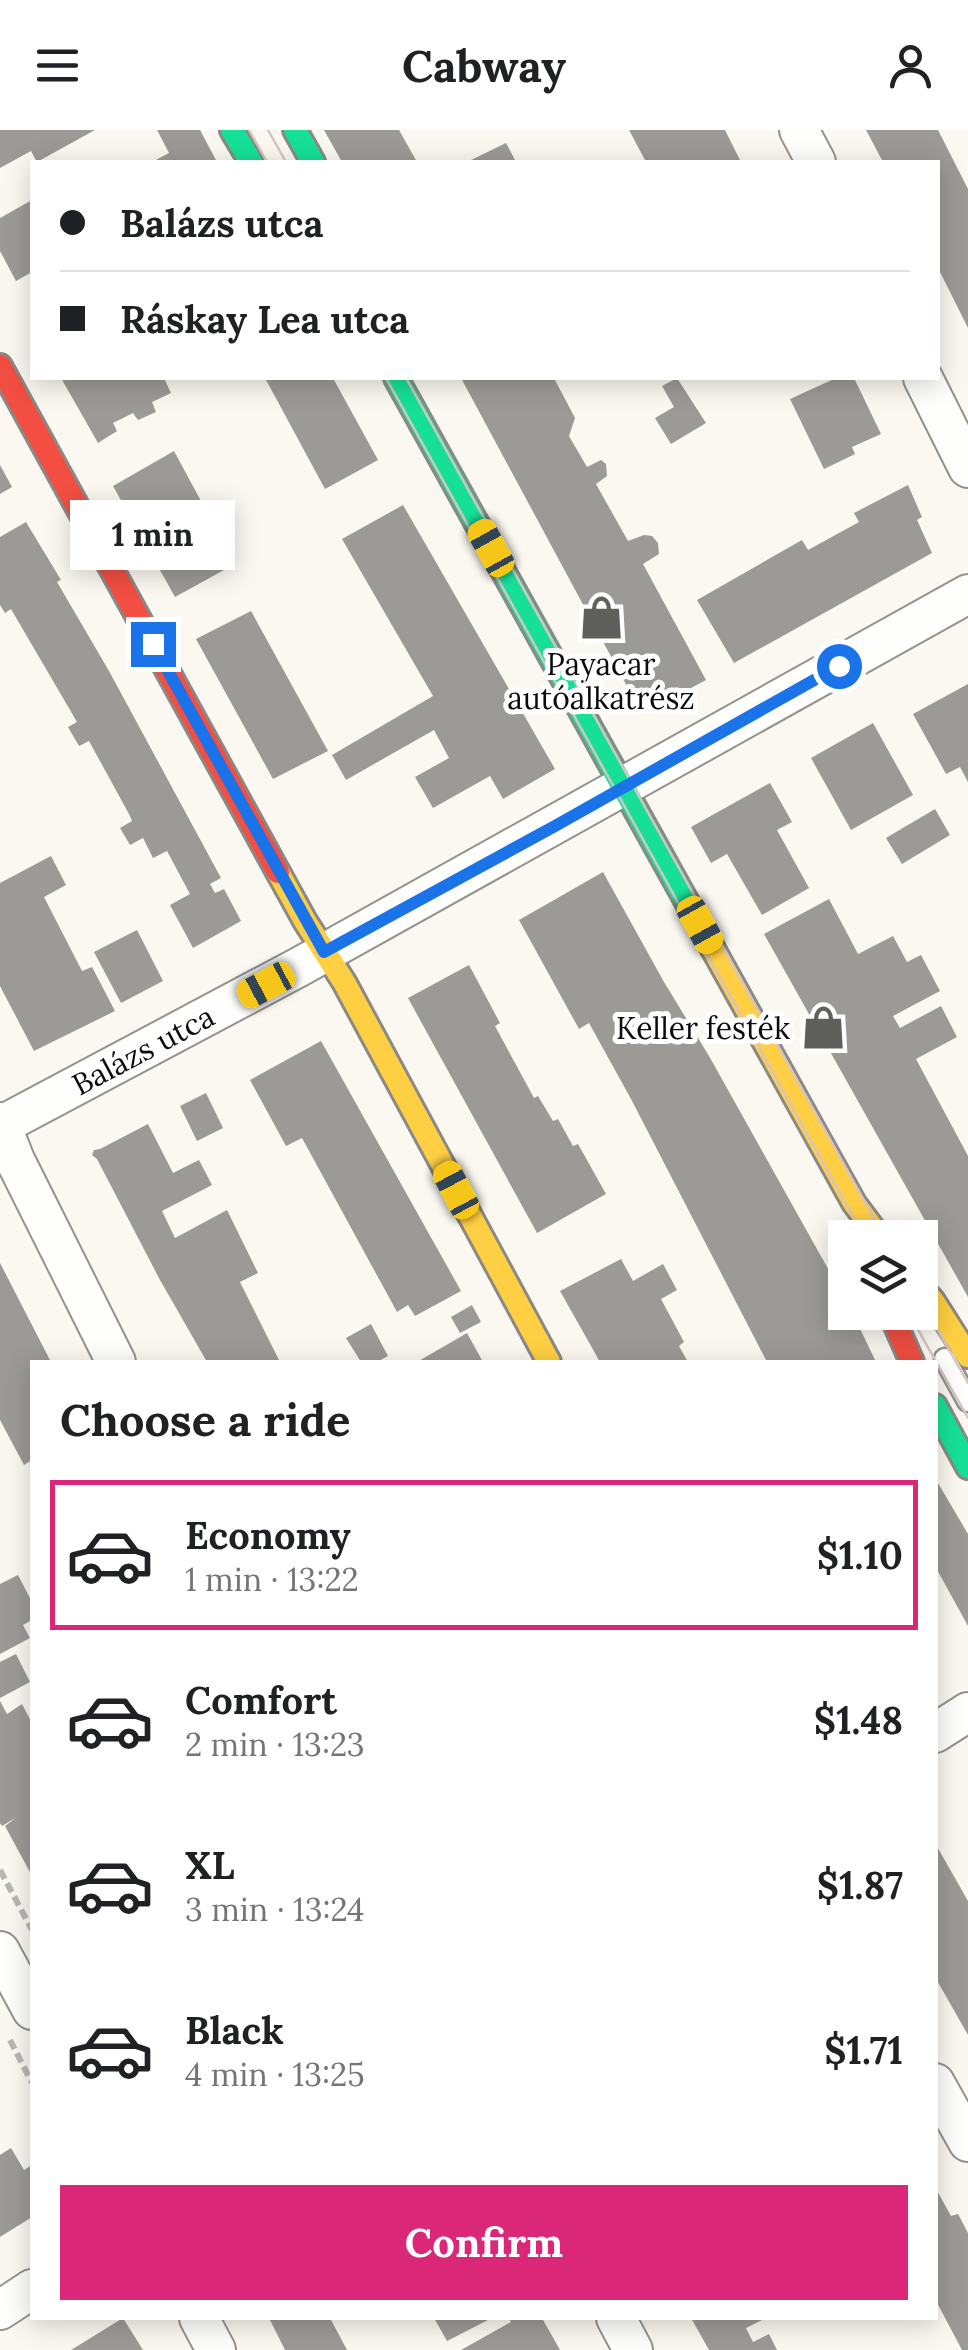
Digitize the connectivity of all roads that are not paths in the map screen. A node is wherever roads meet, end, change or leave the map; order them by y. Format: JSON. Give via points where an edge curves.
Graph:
{"nodes":[{"id":1,"x":232,"y":130,"type":"edge"},
{"id":2,"x":296,"y":130,"type":"edge"},
{"id":3,"x":800,"y":130,"type":"edge"},
{"id":4,"x":250,"y":160,"type":"edge"},
{"id":5,"x":312,"y":160,"type":"edge"},
{"id":6,"x":815,"y":160,"type":"edge"},
{"id":7,"x":0,"y":366,"type":"edge"},
{"id":8,"x":397,"y":380,"type":"edge"},
{"id":9,"x":924,"y":380,"type":"edge"},
{"id":10,"x":968,"y":468,"type":"edge"},
{"id":11,"x":968,"y":594,"type":"edge"},
{"id":12,"x":624,"y":786,"type":"junction"},
{"id":13,"x":324,"y":952,"type":"junction"},
{"id":14,"x":0,"y":1125,"type":"edge"},
{"id":15,"x":864,"y":1220,"type":"edge"},
{"id":16,"x":938,"y":1310,"type":"edge"},
{"id":17,"x":898,"y":1330,"type":"edge"},
{"id":18,"x":928,"y":1330,"type":"edge"},
{"id":19,"x":968,"y":1356,"type":"edge"},
{"id":20,"x":115,"y":1360,"type":"edge"},
{"id":21,"x":548,"y":1360,"type":"edge"},
{"id":22,"x":911,"y":1360,"type":"edge"},
{"id":23,"x":968,"y":1401,"type":"edge"},
{"id":24,"x":938,"y":1412,"type":"edge"},
{"id":25,"x":968,"y":1467,"type":"edge"},
{"id":26,"x":968,"y":1712,"type":"edge"},
{"id":27,"x":938,"y":1731,"type":"edge"},
{"id":28,"x":0,"y":1951,"type":"edge"},
{"id":29,"x":20,"y":2024,"type":"edge"},
{"id":30,"x":938,"y":2088,"type":"edge"},
{"id":31,"x":968,"y":2142,"type":"edge"},
{"id":32,"x":30,"y":2290,"type":"edge"},
{"id":33,"x":0,"y":2310,"type":"edge"},
{"id":34,"x":201,"y":2320,"type":"edge"},
{"id":35,"x":617,"y":2320,"type":"edge"},
{"id":36,"x":216,"y":2350,"type":"edge"},
{"id":37,"x":633,"y":2350,"type":"edge"}],
"edges":[{"from":1,"to":4,"type":"street"},
{"from":2,"to":5,"type":"street"},
{"from":3,"to":6,"type":"street"},
{"from":7,"to":13,"type":"street"},
{"from":8,"to":12,"type":"street"},
{"from":9,"to":10,"type":"street"},
{"from":11,"to":12,"type":"street","name":"Balázs utca"},
{"from":12,"to":13,"type":"street","name":"Balázs utca"},
{"from":12,"to":15,"type":"street"},
{"from":13,"to":14,"type":"street","name":"Balázs utca"},
{"from":13,"to":21,"type":"street"},
{"from":14,"to":20,"type":"street"},
{"from":16,"to":19,"type":"street"},
{"from":17,"to":22,"type":"street"},
{"from":18,"to":23,"type":"lane"},
{"from":24,"to":25,"type":"street"},
{"from":26,"to":27,"type":"street"},
{"from":28,"to":29,"type":"street"},
{"from":30,"to":31,"type":"street"},
{"from":32,"to":33,"type":"street"},
{"from":34,"to":36,"type":"street"},
{"from":35,"to":37,"type":"street"}]}
